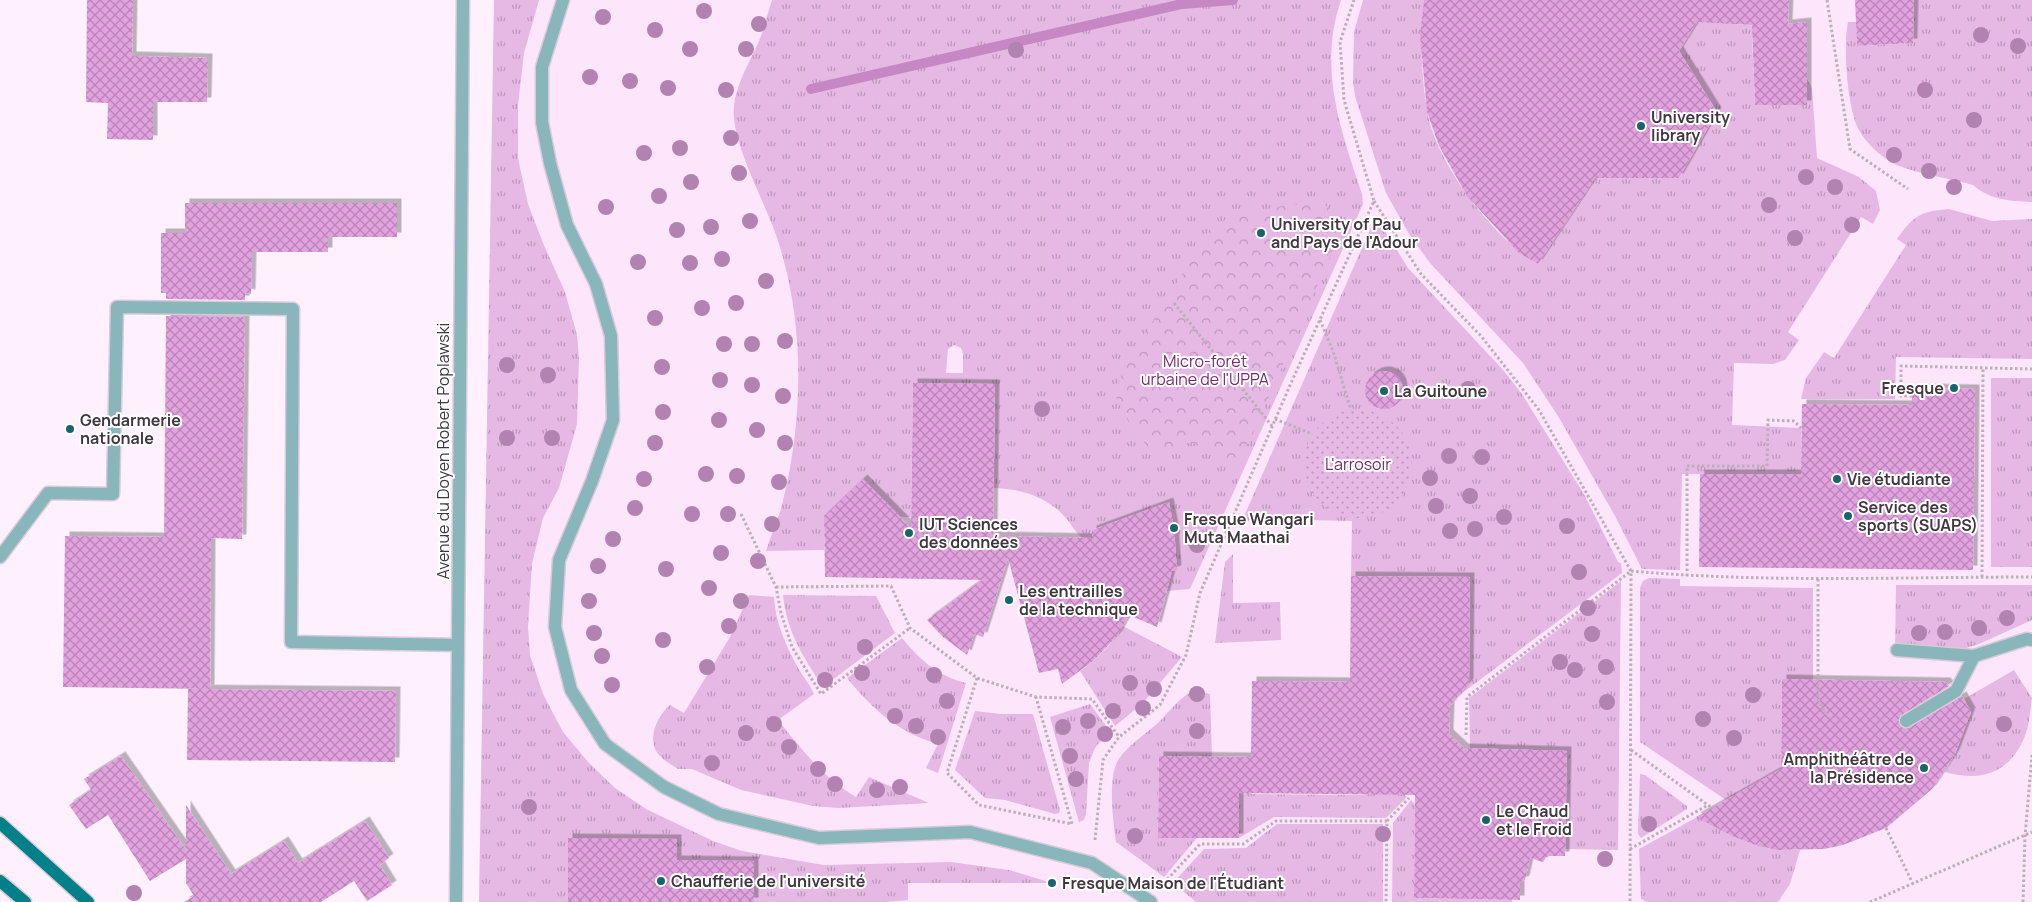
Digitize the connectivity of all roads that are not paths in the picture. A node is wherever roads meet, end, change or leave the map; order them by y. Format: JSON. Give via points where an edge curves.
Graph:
{"nodes":[{"id":1,"x":462,"y":0,"type":"edge"},
{"id":2,"x":563,"y":0,"type":"edge"},
{"id":3,"x":0,"y":557,"type":"edge"},
{"id":4,"x":2032,"y":640,"type":"edge"},
{"id":5,"x":458,"y":645,"type":"junction"},
{"id":6,"x":1896,"y":650,"type":"dead end"},
{"id":7,"x":1974,"y":656,"type":"junction"},
{"id":8,"x":1906,"y":721,"type":"dead end"},
{"id":9,"x":0,"y":823,"type":"edge"},
{"id":10,"x":0,"y":880,"type":"edge"},
{"id":11,"x":1150,"y":901,"type":"edge"},
{"id":12,"x":25,"y":902,"type":"edge"},
{"id":13,"x":88,"y":902,"type":"edge"},
{"id":14,"x":456,"y":902,"type":"edge"}],
"edges":[{"from":1,"to":5,"type":"street","name":"Avenue du Doyen Robert Poplawski"},
{"from":2,"to":11,"type":"street","via":[[542,67],[542,122],[567,225],[596,284],[611,336],[613,420],[559,560],[555,627],[571,690],[605,744],[664,788],[719,814],[819,838],[970,832],[1092,864]]},
{"from":3,"to":5,"type":"street","via":[[48,493],[113,494],[117,307],[293,309],[292,642]]},
{"from":4,"to":7,"type":"street"},
{"from":5,"to":14,"type":"street","name":"Avenue du Doyen Robert Poplawski"},
{"from":6,"to":7,"type":"street"},
{"from":7,"to":8,"type":"street","via":[[1956,691]]},
{"from":9,"to":13,"type":"main road"},
{"from":10,"to":12,"type":"main road"}]}
